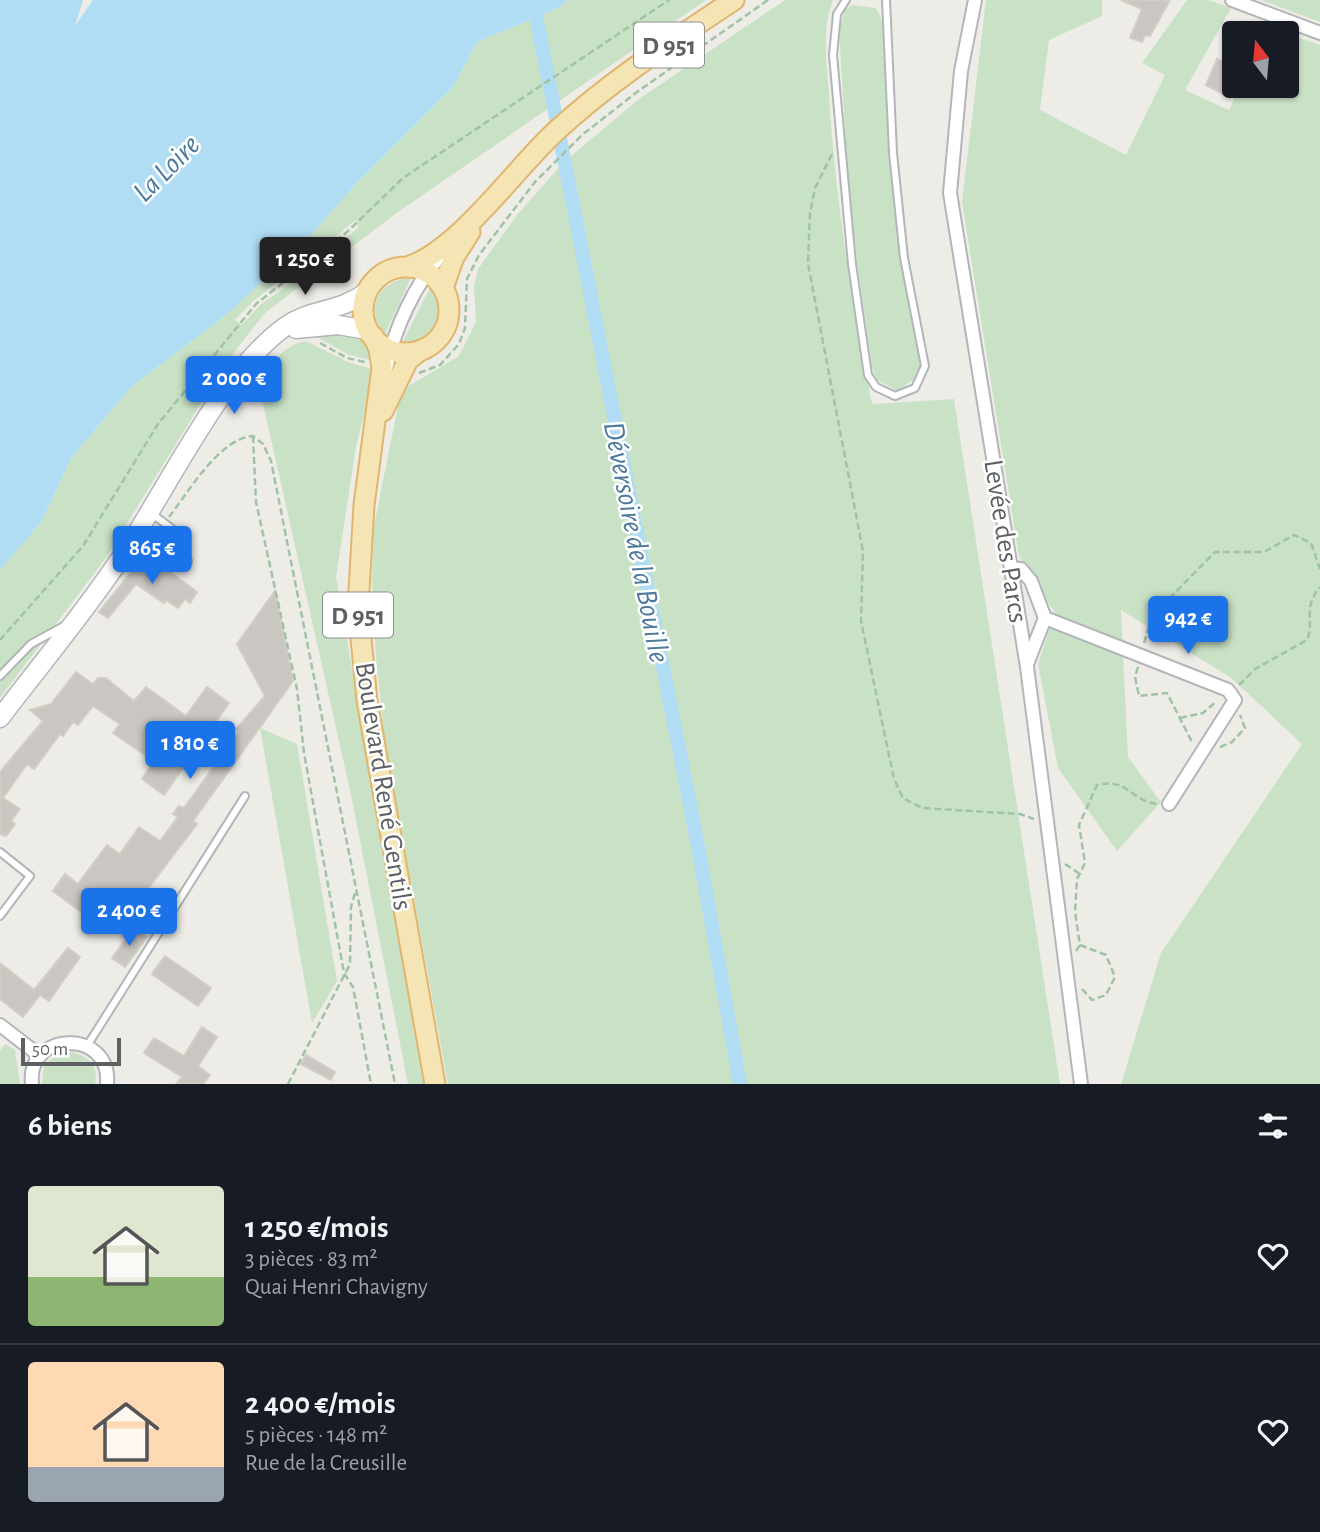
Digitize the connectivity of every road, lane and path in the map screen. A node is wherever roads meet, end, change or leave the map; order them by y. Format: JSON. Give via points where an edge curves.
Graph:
{"nodes":[{"id":1,"x":669,"y":0,"type":"edge"},
{"id":2,"x":734,"y":0,"type":"edge"},
{"id":3,"x":768,"y":0,"type":"edge"},
{"id":4,"x":846,"y":0,"type":"edge"},
{"id":5,"x":886,"y":0,"type":"edge"},
{"id":6,"x":975,"y":0,"type":"edge"},
{"id":7,"x":1232,"y":0,"type":"edge"},
{"id":8,"x":1320,"y":33,"type":"edge"},
{"id":9,"x":839,"y":140,"type":"junction"},
{"id":10,"x":509,"y":181,"type":"junction"},
{"id":11,"x":407,"y":267,"type":"junction"},
{"id":12,"x":427,"y":274,"type":"junction"},
{"id":13,"x":443,"y":288,"type":"junction"},
{"id":14,"x":368,"y":291,"type":"junction"},
{"id":15,"x":370,"y":333,"type":"junction"},
{"id":16,"x":270,"y":340,"type":"junction"},
{"id":17,"x":316,"y":340,"type":"dead end"},
{"id":18,"x":391,"y":350,"type":"junction"},
{"id":19,"x":421,"y":350,"type":"junction"},
{"id":20,"x":375,"y":364,"type":"dead end"},
{"id":21,"x":413,"y":373,"type":"dead end"},
{"id":22,"x":253,"y":436,"type":"junction"},
{"id":23,"x":371,"y":445,"type":"junction"},
{"id":24,"x":157,"y":517,"type":"junction"},
{"id":25,"x":188,"y":561,"type":"dead end"},
{"id":26,"x":1012,"y":568,"type":"junction"},
{"id":27,"x":1320,"y":569,"type":"edge"},
{"id":28,"x":1320,"y":587,"type":"edge"},
{"id":29,"x":1045,"y":618,"type":"junction"},
{"id":30,"x":75,"y":620,"type":"junction"},
{"id":31,"x":0,"y":640,"type":"edge"},
{"id":32,"x":1141,"y":656,"type":"junction"},
{"id":33,"x":1027,"y":665,"type":"junction"},
{"id":34,"x":0,"y":676,"type":"edge"},
{"id":35,"x":1231,"y":695,"type":"junction"},
{"id":36,"x":0,"y":718,"type":"edge"},
{"id":37,"x":1180,"y":718,"type":"junction"},
{"id":38,"x":1199,"y":755,"type":"junction"},
{"id":39,"x":245,"y":796,"type":"dead end"},
{"id":40,"x":1169,"y":804,"type":"joint"},
{"id":41,"x":1047,"y":825,"type":"junction"},
{"id":42,"x":0,"y":852,"type":"edge"},
{"id":43,"x":356,"y":889,"type":"junction"},
{"id":44,"x":0,"y":916,"type":"edge"},
{"id":45,"x":1080,"y":944,"type":"junction"},
{"id":46,"x":1064,"y":971,"type":"junction"},
{"id":47,"x":345,"y":974,"type":"junction"},
{"id":48,"x":0,"y":1025,"type":"edge"},
{"id":49,"x":87,"y":1046,"type":"junction"},
{"id":50,"x":40,"y":1056,"type":"junction"},
{"id":51,"x":32,"y":1084,"type":"edge"},
{"id":52,"x":107,"y":1084,"type":"edge"},
{"id":53,"x":288,"y":1084,"type":"edge"},
{"id":54,"x":371,"y":1084,"type":"edge"},
{"id":55,"x":395,"y":1084,"type":"edge"},
{"id":56,"x":435,"y":1084,"type":"edge"},
{"id":57,"x":1081,"y":1084,"type":"edge"}],
"edges":[{"from":1,"to":31,"type":"path","via":[[403,178],[347,232],[257,304],[158,424],[83,546]]},
{"from":2,"to":10,"type":"main road","number":"D 951","via":[[603,90]]},
{"from":3,"to":21,"type":"path","via":[[637,92],[582,135],[535,182],[479,255],[467,279],[468,309],[459,344],[440,365]]},
{"from":4,"to":9,"type":"lane","via":[[837,14],[834,55]]},
{"from":5,"to":9,"type":"lane","via":[[893,153],[903,244],[925,366],[915,388],[895,396],[876,387],[868,375]]},
{"from":6,"to":26,"type":"street","name":"Levée des Parcs","via":[[961,71],[950,193]]},
{"from":7,"to":8,"type":"street"},
{"from":9,"to":41,"type":"path","via":[[815,188],[808,264],[863,551],[861,621],[894,779],[903,798],[922,808],[1020,814]]},
{"from":10,"to":11,"type":"main road","number":"D 951","via":[[435,255]]},
{"from":10,"to":12,"type":"street"},
{"from":10,"to":13,"type":"main road","number":"D 951","via":[[454,257]]},
{"from":11,"to":12,"type":"main road"},
{"from":11,"to":14,"type":"main road","via":[[384,274]]},
{"from":12,"to":13,"type":"main road"},
{"from":12,"to":18,"type":"street"},
{"from":13,"to":19,"type":"main road","name":"Boulevard René Gentils","via":[[448,319],[439,338]]},
{"from":14,"to":15,"type":"main road","name":"Boulevard René Gentils","via":[[363,310]]},
{"from":14,"to":16,"type":"main road","via":[[340,309],[300,318]]},
{"from":15,"to":16,"type":"main road","via":[[321,325]]},
{"from":15,"to":18,"type":"main road"},
{"from":15,"to":23,"type":"main road","name":"Boulevard René Gentils","number":"D 951","via":[[382,368]]},
{"from":16,"to":24,"type":"main road","via":[[236,379]]},
{"from":17,"to":20,"type":"path","via":[[347,358]]},
{"from":18,"to":19,"type":"main road"},
{"from":18,"to":23,"type":"street"},
{"from":19,"to":23,"type":"main road","name":"Boulevard René Gentils","number":"D 951","via":[[408,360],[389,394]]},
{"from":22,"to":24,"type":"path","via":[[239,437],[224,449]]},
{"from":22,"to":43,"type":"path","via":[[271,461]]},
{"from":22,"to":47,"type":"path","via":[[256,502],[297,689],[304,753]]},
{"from":23,"to":56,"type":"main road","name":"Boulevard René Gentils","number":"D 951","via":[[358,594],[360,634],[367,701]]},
{"from":24,"to":25,"type":"lane","via":[[176,531]]},
{"from":24,"to":30,"type":"main road"},
{"from":26,"to":29,"type":"street","via":[[1021,569],[1031,581]]},
{"from":26,"to":33,"type":"street","name":"Levée des Parcs"},
{"from":27,"to":32,"type":"path","via":[[1311,543],[1294,536],[1264,552],[1215,552],[1152,616]]},
{"from":28,"to":35,"type":"path","via":[[1308,608],[1307,640],[1255,669]]},
{"from":29,"to":32,"type":"street"},
{"from":29,"to":33,"type":"street"},
{"from":30,"to":34,"type":"lane","via":[[31,644]]},
{"from":30,"to":36,"type":"main road"},
{"from":32,"to":35,"type":"street"},
{"from":32,"to":37,"type":"path","via":[[1135,677],[1139,696],[1167,693]]},
{"from":33,"to":41,"type":"street","name":"Levée des Parcs"},
{"from":35,"to":37,"type":"path","via":[[1203,713]]},
{"from":35,"to":38,"type":"street"},
{"from":35,"to":38,"type":"path","via":[[1245,728],[1232,743]]},
{"from":37,"to":38,"type":"path"},
{"from":38,"to":40,"type":"street"},
{"from":39,"to":49,"type":"lane"},
{"from":40,"to":45,"type":"path","via":[[1145,803],[1124,786],[1110,782],[1097,785],[1089,797],[1079,825],[1085,863],[1077,879],[1075,912]]},
{"from":41,"to":46,"type":"street","name":"Levée des Parcs"},
{"from":42,"to":44,"type":"lane","via":[[30,876]]},
{"from":43,"to":47,"type":"path","via":[[351,907],[351,964]]},
{"from":43,"to":55,"type":"path"},
{"from":45,"to":46,"type":"path"},
{"from":45,"to":46,"type":"path","via":[[1106,955],[1115,977],[1105,995],[1092,1000]]},
{"from":46,"to":57,"type":"street","name":"Levée des Parcs"},
{"from":47,"to":53,"type":"path"},
{"from":47,"to":54,"type":"path","via":[[353,986]]},
{"from":48,"to":50,"type":"street"},
{"from":49,"to":50,"type":"street","via":[[62,1042]]},
{"from":49,"to":52,"type":"street","via":[[104,1064]]},
{"from":50,"to":51,"type":"street"}]}
